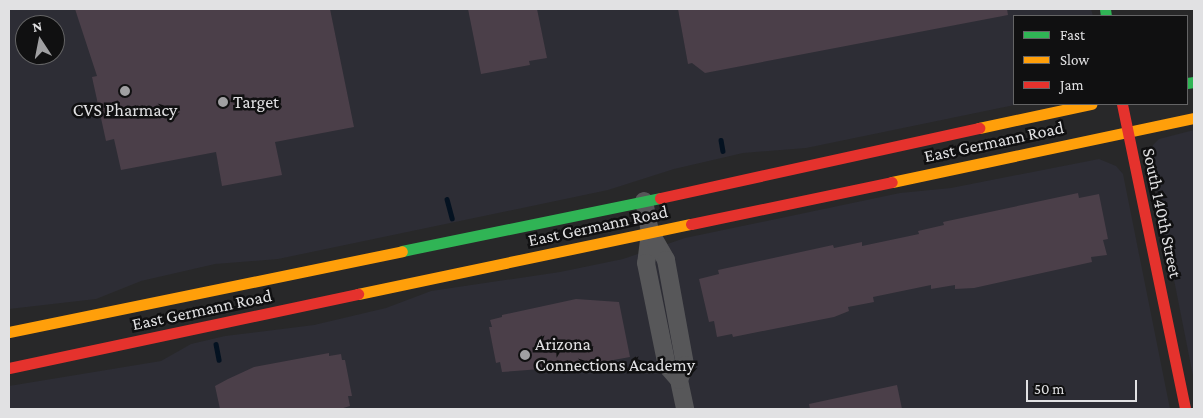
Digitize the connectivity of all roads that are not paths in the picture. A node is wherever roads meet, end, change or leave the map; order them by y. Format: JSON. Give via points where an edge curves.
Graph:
{"nodes":[{"id":1,"x":1086,"y":105,"type":"edge"},
{"id":2,"x":1123,"y":108,"type":"edge"},
{"id":3,"x":1194,"y":118,"type":"edge"},
{"id":4,"x":1127,"y":132,"type":"junction"},
{"id":5,"x":644,"y":201,"type":"junction"},
{"id":6,"x":650,"y":232,"type":"junction"},
{"id":7,"x":9,"y":332,"type":"edge"},
{"id":8,"x":9,"y":368,"type":"edge"},
{"id":9,"x":685,"y":409,"type":"edge"},
{"id":10,"x":1185,"y":409,"type":"edge"}],
"edges":[{"from":1,"to":5,"type":"main road","name":"East Germann Road"},
{"from":2,"to":4,"type":"main road","name":"South 140th Street"},
{"from":3,"to":4,"type":"main road","name":"East Germann Road"},
{"from":4,"to":6,"type":"main road","name":"East Germann Road"},
{"from":4,"to":10,"type":"main road","name":"South 140th Street"},
{"from":5,"to":6,"type":"street"},
{"from":5,"to":7,"type":"main road","name":"East Germann Road"},
{"from":6,"to":8,"type":"main road","name":"East Germann Road"},
{"from":6,"to":9,"type":"street","via":[[666,260],[685,365],[679,380]]}]}
